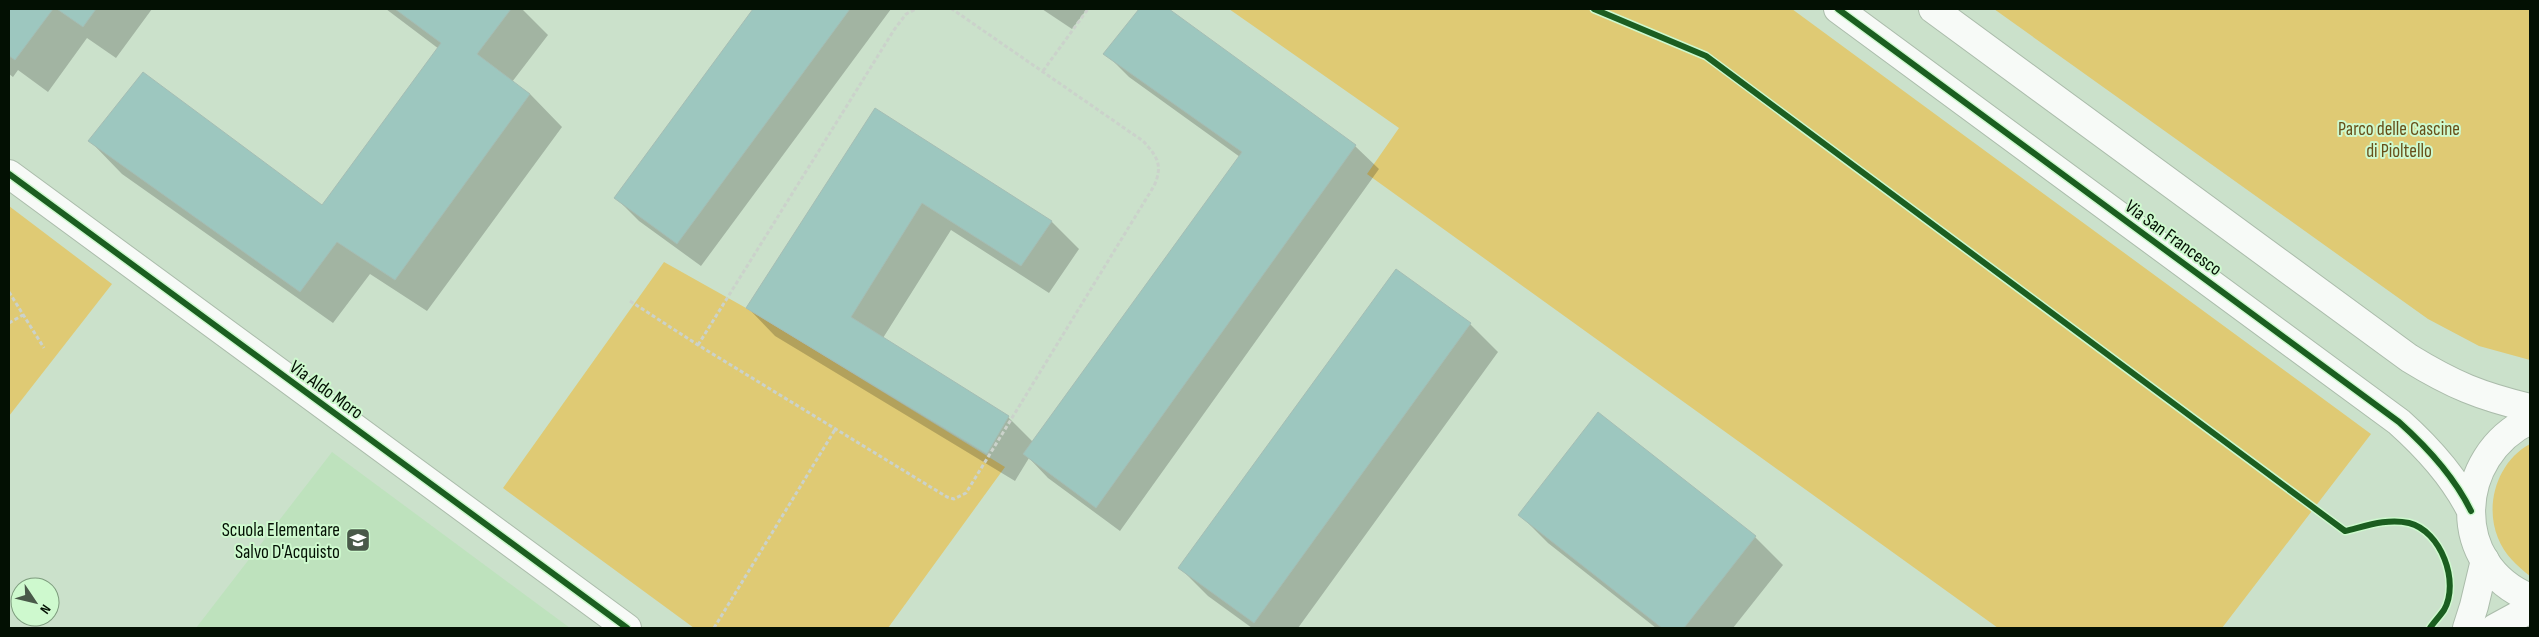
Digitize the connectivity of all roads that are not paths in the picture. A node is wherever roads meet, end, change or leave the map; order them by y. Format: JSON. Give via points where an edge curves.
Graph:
{"nodes":[{"id":1,"x":1838,"y":9,"type":"edge"},
{"id":2,"x":1933,"y":9,"type":"edge"},
{"id":3,"x":9,"y":174,"type":"edge"},
{"id":4,"x":2530,"y":408,"type":"edge"},
{"id":5,"x":2530,"y":420,"type":"edge"},
{"id":6,"x":2471,"y":510,"type":"junction"},
{"id":7,"x":2485,"y":560,"type":"junction"},
{"id":8,"x":2530,"y":598,"type":"edge"},
{"id":9,"x":2530,"y":609,"type":"edge"},
{"id":10,"x":627,"y":628,"type":"edge"},
{"id":11,"x":2466,"y":628,"type":"edge"},
{"id":12,"x":2495,"y":628,"type":"edge"}],
"edges":[{"from":1,"to":6,"type":"street","name":"Via San Francesco","via":[[2399,422],[2438,460]]},
{"from":2,"to":4,"type":"street","via":[[2409,358],[2452,384]]},
{"from":3,"to":10,"type":"street","name":"Via Aldo Moro"},
{"from":5,"to":6,"type":"street","via":[[2506,435],[2483,461],[2476,477]]},
{"from":6,"to":7,"type":"street","via":[[2472,528]]},
{"from":7,"to":8,"type":"street","via":[[2506,585]]},
{"from":7,"to":11,"type":"street"},
{"from":9,"to":12,"type":"street"}]}
